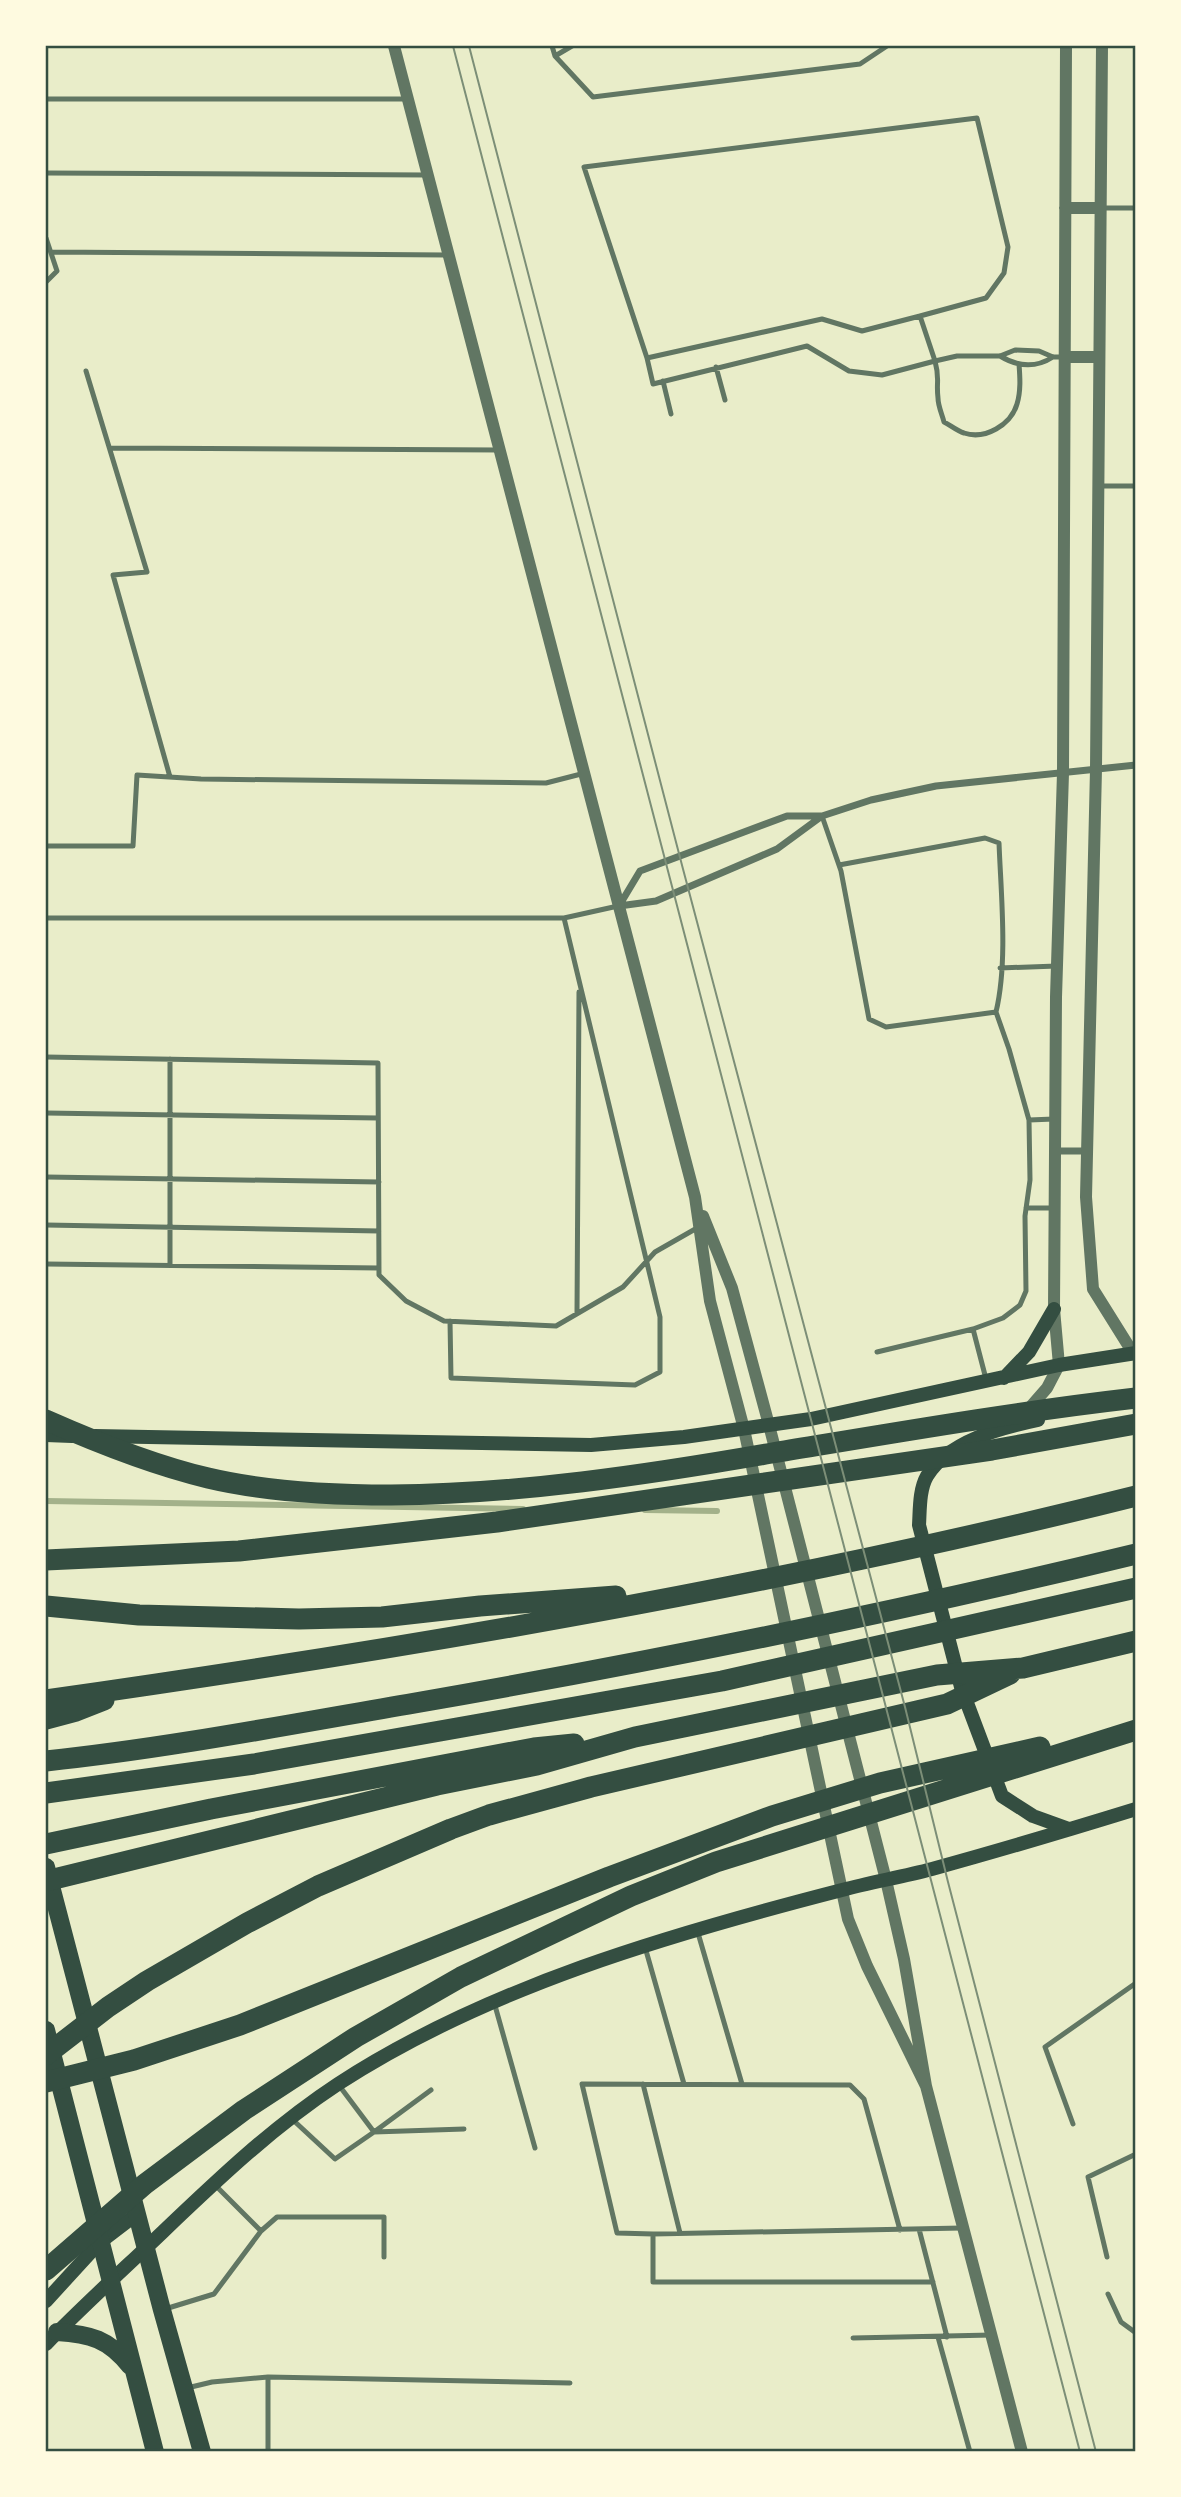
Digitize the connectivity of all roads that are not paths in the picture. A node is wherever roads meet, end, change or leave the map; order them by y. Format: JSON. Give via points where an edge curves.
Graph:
{"nodes":[{"id":1,"x":394,"y":46,"type":"edge"},
{"id":2,"x":552,"y":46,"type":"edge"},
{"id":3,"x":572,"y":46,"type":"edge"},
{"id":4,"x":887,"y":46,"type":"edge"},
{"id":5,"x":1066,"y":46,"type":"edge"},
{"id":6,"x":1102,"y":46,"type":"edge"},
{"id":7,"x":555,"y":56,"type":"junction"},
{"id":8,"x":46,"y":99,"type":"edge"},
{"id":9,"x":408,"y":99,"type":"junction"},
{"id":10,"x":46,"y":173,"type":"edge"},
{"id":11,"x":428,"y":175,"type":"junction"},
{"id":12,"x":1065,"y":208,"type":"junction"},
{"id":13,"x":1101,"y":208,"type":"junction"},
{"id":14,"x":1136,"y":208,"type":"edge"},
{"id":15,"x":46,"y":238,"type":"edge"},
{"id":16,"x":51,"y":252,"type":"junction"},
{"id":17,"x":449,"y":255,"type":"junction"},
{"id":18,"x":46,"y":282,"type":"edge"},
{"id":19,"x":920,"y":316,"type":"junction"},
{"id":20,"x":1000,"y":356,"type":"junction"},
{"id":21,"x":1059,"y":356,"type":"junction"},
{"id":22,"x":1100,"y":356,"type":"junction"},
{"id":23,"x":647,"y":358,"type":"junction"},
{"id":24,"x":935,"y":361,"type":"junction"},
{"id":25,"x":1019,"y":364,"type":"junction"},
{"id":26,"x":716,"y":367,"type":"junction"},
{"id":27,"x":86,"y":371,"type":"dead end"},
{"id":28,"x":663,"y":381,"type":"junction"},
{"id":29,"x":725,"y":400,"type":"dead end"},
{"id":30,"x":671,"y":414,"type":"dead end"},
{"id":31,"x":111,"y":448,"type":"junction"},
{"id":32,"x":500,"y":450,"type":"junction"},
{"id":33,"x":1098,"y":486,"type":"junction"},
{"id":34,"x":1136,"y":486,"type":"edge"},
{"id":35,"x":1136,"y":765,"type":"edge"},
{"id":36,"x":1096,"y":769,"type":"junction"},
{"id":37,"x":585,"y":773,"type":"junction"},
{"id":38,"x":1063,"y":773,"type":"junction"},
{"id":39,"x":170,"y":777,"type":"junction"},
{"id":40,"x":822,"y":816,"type":"junction"},
{"id":41,"x":46,"y":846,"type":"edge"},
{"id":42,"x":839,"y":865,"type":"junction"},
{"id":43,"x":620,"y":906,"type":"junction"},
{"id":44,"x":46,"y":918,"type":"edge"},
{"id":45,"x":564,"y":918,"type":"junction"},
{"id":46,"x":1057,"y":966,"type":"junction"},
{"id":47,"x":1000,"y":968,"type":"junction"},
{"id":48,"x":579,"y":982,"type":"junction"},
{"id":49,"x":996,"y":1012,"type":"junction"},
{"id":50,"x":46,"y":1057,"type":"edge"},
{"id":51,"x":170,"y":1059,"type":"junction"},
{"id":52,"x":46,"y":1113,"type":"edge"},
{"id":53,"x":170,"y":1115,"type":"junction"},
{"id":54,"x":379,"y":1118,"type":"junction"},
{"id":55,"x":1057,"y":1119,"type":"junction"},
{"id":56,"x":1029,"y":1120,"type":"junction"},
{"id":57,"x":1056,"y":1151,"type":"junction"},
{"id":58,"x":1087,"y":1151,"type":"junction"},
{"id":59,"x":46,"y":1177,"type":"edge"},
{"id":60,"x":170,"y":1179,"type":"junction"},
{"id":61,"x":379,"y":1182,"type":"junction"},
{"id":62,"x":695,"y":1197,"type":"junction"},
{"id":63,"x":1026,"y":1208,"type":"junction"},
{"id":64,"x":1056,"y":1208,"type":"junction"},
{"id":65,"x":46,"y":1225,"type":"edge"},
{"id":66,"x":170,"y":1227,"type":"junction"},
{"id":67,"x":700,"y":1227,"type":"junction"},
{"id":68,"x":379,"y":1231,"type":"junction"},
{"id":69,"x":648,"y":1260,"type":"junction"},
{"id":70,"x":46,"y":1264,"type":"edge"},
{"id":71,"x":170,"y":1265,"type":"junction"},
{"id":72,"x":379,"y":1268,"type":"junction"},
{"id":73,"x":1054,"y":1309,"type":"junction"},
{"id":74,"x":577,"y":1314,"type":"junction"},
{"id":75,"x":450,"y":1321,"type":"junction"},
{"id":76,"x":973,"y":1329,"type":"junction"},
{"id":77,"x":877,"y":1352,"type":"dead end"},
{"id":78,"x":1134,"y":1353,"type":"edge"},
{"id":79,"x":1059,"y":1365,"type":"junction"},
{"id":80,"x":1003,"y":1378,"type":"junction"},
{"id":81,"x":986,"y":1382,"type":"junction"},
{"id":82,"x":1136,"y":1388,"type":"edge"},
{"id":83,"x":1136,"y":1398,"type":"edge"},
{"id":84,"x":46,"y":1420,"type":"edge"},
{"id":85,"x":1136,"y":1424,"type":"edge"},
{"id":86,"x":769,"y":1425,"type":"junction"},
{"id":87,"x":1014,"y":1425,"type":"junction"},
{"id":88,"x":744,"y":1429,"type":"junction"},
{"id":89,"x":46,"y":1435,"type":"edge"},
{"id":90,"x":1136,"y":1496,"type":"edge"},
{"id":91,"x":1136,"y":1554,"type":"edge"},
{"id":92,"x":46,"y":1560,"type":"edge"},
{"id":93,"x":1136,"y":1588,"type":"edge"},
{"id":94,"x":716,"y":1589,"type":"junction"},
{"id":95,"x":55,"y":1607,"type":"edge"},
{"id":96,"x":1136,"y":1641,"type":"edge"},
{"id":97,"x":1023,"y":1668,"type":"junction"},
{"id":98,"x":135,"y":1687,"type":"junction"},
{"id":99,"x":46,"y":1700,"type":"edge"},
{"id":100,"x":46,"y":1719,"type":"edge"},
{"id":101,"x":1136,"y":1729,"type":"edge"},
{"id":102,"x":635,"y":1737,"type":"junction"},
{"id":103,"x":46,"y":1761,"type":"edge"},
{"id":104,"x":46,"y":1793,"type":"edge"},
{"id":105,"x":1136,"y":1809,"type":"edge"},
{"id":106,"x":1069,"y":1829,"type":"junction"},
{"id":107,"x":46,"y":1844,"type":"edge"},
{"id":108,"x":46,"y":1867,"type":"edge"},
{"id":109,"x":886,"y":1880,"type":"junction"},
{"id":110,"x":46,"y":1881,"type":"edge"},
{"id":111,"x":841,"y":1890,"type":"junction"},
{"id":112,"x":697,"y":1931,"type":"junction"},
{"id":113,"x":645,"y":1947,"type":"junction"},
{"id":114,"x":1136,"y":1983,"type":"edge"},
{"id":115,"x":494,"y":2002,"type":"junction"},
{"id":116,"x":46,"y":2030,"type":"edge"},
{"id":117,"x":46,"y":2055,"type":"edge"},
{"id":118,"x":46,"y":2082,"type":"edge"},
{"id":119,"x":338,"y":2084,"type":"junction"},
{"id":120,"x":643,"y":2084,"type":"junction"},
{"id":121,"x":684,"y":2084,"type":"junction"},
{"id":122,"x":742,"y":2084,"type":"junction"},
{"id":123,"x":926,"y":2086,"type":"junction"},
{"id":124,"x":431,"y":2090,"type":"dead end"},
{"id":125,"x":290,"y":2117,"type":"junction"},
{"id":126,"x":1073,"y":2124,"type":"dead end"},
{"id":127,"x":464,"y":2129,"type":"dead end"},
{"id":128,"x":374,"y":2132,"type":"junction"},
{"id":129,"x":535,"y":2148,"type":"dead end"},
{"id":130,"x":1136,"y":2154,"type":"edge"},
{"id":131,"x":213,"y":2183,"type":"junction"},
{"id":132,"x":138,"y":2214,"type":"junction"},
{"id":133,"x":964,"y":2228,"type":"junction"},
{"id":134,"x":919,"y":2229,"type":"junction"},
{"id":135,"x":900,"y":2230,"type":"junction"},
{"id":136,"x":261,"y":2231,"type":"junction"},
{"id":137,"x":680,"y":2233,"type":"junction"},
{"id":138,"x":653,"y":2234,"type":"junction"},
{"id":139,"x":99,"y":2243,"type":"junction"},
{"id":140,"x":147,"y":2248,"type":"junction"},
{"id":141,"x":384,"y":2257,"type":"dead end"},
{"id":142,"x":1107,"y":2257,"type":"dead end"},
{"id":143,"x":46,"y":2270,"type":"edge"},
{"id":144,"x":109,"y":2280,"type":"junction"},
{"id":145,"x":933,"y":2282,"type":"junction"},
{"id":146,"x":1108,"y":2294,"type":"dead end"},
{"id":147,"x":46,"y":2301,"type":"edge"},
{"id":148,"x":162,"y":2310,"type":"junction"},
{"id":149,"x":1136,"y":2333,"type":"edge"},
{"id":150,"x":992,"y":2335,"type":"junction"},
{"id":151,"x":938,"y":2337,"type":"junction"},
{"id":152,"x":947,"y":2337,"type":"junction"},
{"id":153,"x":51,"y":2338,"type":"edge"},
{"id":154,"x":853,"y":2338,"type":"dead end"},
{"id":155,"x":133,"y":2371,"type":"junction"},
{"id":156,"x":268,"y":2377,"type":"junction"},
{"id":157,"x":570,"y":2383,"type":"dead end"},
{"id":158,"x":184,"y":2389,"type":"junction"},
{"id":159,"x":155,"y":2452,"type":"edge"},
{"id":160,"x":202,"y":2452,"type":"edge"},
{"id":161,"x":268,"y":2452,"type":"edge"},
{"id":162,"x":970,"y":2452,"type":"edge"},
{"id":163,"x":1023,"y":2452,"type":"edge"}],
"edges":[{"from":1,"to":9,"type":"street"},
{"from":2,"to":7,"type":"lane"},
{"from":3,"to":7,"type":"lane"},
{"from":4,"to":7,"type":"lane","via":[[860,64],[593,97]]},
{"from":5,"to":12,"type":"street"},
{"from":6,"to":13,"type":"street"},
{"from":8,"to":9,"type":"lane"},
{"from":9,"to":11,"type":"street"},
{"from":10,"to":11,"type":"lane"},
{"from":11,"to":17,"type":"street"},
{"from":12,"to":13,"type":"street"},
{"from":12,"to":21,"type":"street"},
{"from":13,"to":14,"type":"lane"},
{"from":13,"to":22,"type":"street"},
{"from":15,"to":16,"type":"lane"},
{"from":16,"to":17,"type":"lane"},
{"from":16,"to":18,"type":"lane","via":[[57,271]]},
{"from":17,"to":32,"type":"street"},
{"from":19,"to":23,"type":"lane","via":[[862,331],[822,319]]},
{"from":19,"to":23,"type":"lane","via":[[986,298],[1004,273],[1008,247],[976,118],[584,166]]},
{"from":19,"to":24,"type":"lane"},
{"from":20,"to":21,"type":"lane","via":[[1015,350]]},
{"from":20,"to":24,"type":"lane","via":[[957,355]]},
{"from":20,"to":25,"type":"lane"},
{"from":21,"to":22,"type":"street"},
{"from":21,"to":25,"type":"lane","via":[[1041,365]]},
{"from":21,"to":38,"type":"street"},
{"from":22,"to":33,"type":"street"},
{"from":23,"to":28,"type":"lane","via":[[653,384]]},
{"from":24,"to":25,"type":"lane","via":[[944,422],[964,434],[996,430],[1009,419],[1017,405]]},
{"from":24,"to":26,"type":"lane","via":[[882,375],[849,371],[807,346]]},
{"from":26,"to":28,"type":"lane"},
{"from":26,"to":29,"type":"lane"},
{"from":27,"to":31,"type":"lane"},
{"from":28,"to":30,"type":"lane"},
{"from":31,"to":32,"type":"lane"},
{"from":31,"to":39,"type":"lane","via":[[147,572],[113,575]]},
{"from":32,"to":37,"type":"street"},
{"from":33,"to":34,"type":"lane"},
{"from":33,"to":36,"type":"street"},
{"from":35,"to":36,"type":"street"},
{"from":36,"to":38,"type":"street"},
{"from":36,"to":58,"type":"street"},
{"from":37,"to":39,"type":"lane","via":[[546,783]]},
{"from":37,"to":43,"type":"street"},
{"from":38,"to":40,"type":"street","via":[[936,786]]},
{"from":38,"to":46,"type":"street"},
{"from":39,"to":41,"type":"lane","via":[[137,775],[133,846]]},
{"from":40,"to":42,"type":"lane"},
{"from":40,"to":43,"type":"street","via":[[777,849],[656,901]]},
{"from":40,"to":43,"type":"street","via":[[787,816],[640,871]]},
{"from":42,"to":47,"type":"lane","via":[[985,838],[999,843]]},
{"from":42,"to":49,"type":"lane","via":[[869,1018],[886,1027]]},
{"from":43,"to":45,"type":"lane"},
{"from":43,"to":62,"type":"street"},
{"from":44,"to":45,"type":"lane"},
{"from":45,"to":48,"type":"lane"},
{"from":46,"to":47,"type":"lane"},
{"from":46,"to":55,"type":"street"},
{"from":47,"to":49,"type":"lane"},
{"from":48,"to":69,"type":"lane"},
{"from":48,"to":74,"type":"lane"},
{"from":49,"to":56,"type":"lane"},
{"from":50,"to":51,"type":"lane"},
{"from":51,"to":53,"type":"lane"},
{"from":51,"to":54,"type":"lane","via":[[378,1063]]},
{"from":52,"to":53,"type":"lane"},
{"from":53,"to":54,"type":"lane"},
{"from":53,"to":60,"type":"lane"},
{"from":54,"to":61,"type":"lane"},
{"from":55,"to":56,"type":"lane"},
{"from":55,"to":57,"type":"street"},
{"from":56,"to":63,"type":"lane"},
{"from":57,"to":58,"type":"street"},
{"from":57,"to":64,"type":"street"},
{"from":58,"to":78,"type":"street","via":[[1093,1289]]},
{"from":59,"to":60,"type":"lane"},
{"from":60,"to":61,"type":"lane"},
{"from":60,"to":66,"type":"lane"},
{"from":61,"to":68,"type":"lane"},
{"from":62,"to":67,"type":"street"},
{"from":62,"to":86,"type":"street","via":[[732,1288]]},
{"from":63,"to":64,"type":"lane"},
{"from":63,"to":76,"type":"lane","via":[[1026,1291],[1020,1305],[1003,1318]]},
{"from":64,"to":73,"type":"street"},
{"from":65,"to":66,"type":"lane"},
{"from":66,"to":68,"type":"lane"},
{"from":66,"to":71,"type":"lane"},
{"from":67,"to":69,"type":"lane"},
{"from":67,"to":88,"type":"street","via":[[710,1301]]},
{"from":68,"to":72,"type":"lane"},
{"from":69,"to":74,"type":"lane","via":[[623,1287]]},
{"from":69,"to":75,"type":"lane","via":[[660,1317],[660,1372],[635,1385],[452,1378]]},
{"from":70,"to":71,"type":"lane"},
{"from":71,"to":72,"type":"lane"},
{"from":72,"to":75,"type":"lane","via":[[379,1275],[406,1301]]},
{"from":73,"to":79,"type":"street"},
{"from":73,"to":80,"type":"main road","via":[[1029,1352]]},
{"from":74,"to":75,"type":"lane","via":[[556,1326]]},
{"from":76,"to":77,"type":"lane"},
{"from":76,"to":81,"type":"lane"},
{"from":78,"to":79,"type":"main road"},
{"from":79,"to":80,"type":"main road"},
{"from":79,"to":87,"type":"street","via":[[1047,1388]]},
{"from":80,"to":81,"type":"main road"},
{"from":81,"to":86,"type":"main road"},
{"from":82,"to":87,"type":"main road","via":[[1057,1416]]},
{"from":83,"to":84,"type":"highway","via":[[1015,1413],[615,1479],[428,1494],[315,1493],[210,1478],[164,1466]]},
{"from":85,"to":92,"type":"highway","via":[[979,1452],[497,1522],[239,1551]]},
{"from":86,"to":88,"type":"main road"},
{"from":86,"to":109,"type":"street"},
{"from":87,"to":106,"type":"main road","via":[[953,1450],[927,1477],[919,1525],[961,1687],[1002,1796],[1033,1816]]},
{"from":88,"to":89,"type":"main road","via":[[591,1445]]},
{"from":88,"to":111,"type":"street"},
{"from":90,"to":94,"type":"highway","via":[[995,1531]]},
{"from":91,"to":103,"type":"highway","via":[[715,1648],[249,1732]]},
{"from":93,"to":104,"type":"highway","via":[[722,1681],[254,1764]]},
{"from":94,"to":95,"type":"highway","via":[[382,1617],[222,1618]]},
{"from":94,"to":98,"type":"highway","via":[[485,1633]]},
{"from":96,"to":97,"type":"highway"},
{"from":97,"to":102,"type":"highway","via":[[937,1675]]},
{"from":97,"to":117,"type":"highway","via":[[947,1704],[591,1787],[451,1829],[318,1886],[247,1923],[108,2007]]},
{"from":98,"to":99,"type":"highway"},
{"from":98,"to":100,"type":"highway"},
{"from":101,"to":118,"type":"highway","via":[[880,1783],[772,1816],[240,2025],[134,2060]]},
{"from":101,"to":143,"type":"highway","via":[[716,1862],[461,1977],[356,2037],[244,2110],[145,2184]]},
{"from":102,"to":107,"type":"highway","via":[[534,1748]]},
{"from":102,"to":110,"type":"highway","via":[[537,1765],[437,1785]]},
{"from":105,"to":106,"type":"main road"},
{"from":106,"to":109,"type":"main road"},
{"from":108,"to":132,"type":"main road"},
{"from":109,"to":111,"type":"main road"},
{"from":109,"to":123,"type":"street"},
{"from":111,"to":112,"type":"main road"},
{"from":111,"to":123,"type":"street","via":[[867,1966]]},
{"from":112,"to":113,"type":"main road"},
{"from":112,"to":122,"type":"lane"},
{"from":113,"to":115,"type":"main road"},
{"from":113,"to":121,"type":"lane"},
{"from":114,"to":126,"type":"lane","via":[[1045,2047]]},
{"from":115,"to":119,"type":"main road"},
{"from":115,"to":129,"type":"lane"},
{"from":116,"to":139,"type":"main road"},
{"from":119,"to":125,"type":"main road"},
{"from":119,"to":128,"type":"lane"},
{"from":120,"to":121,"type":"lane"},
{"from":120,"to":137,"type":"lane"},
{"from":120,"to":138,"type":"lane","via":[[582,2084],[617,2233]]},
{"from":121,"to":122,"type":"lane"},
{"from":122,"to":135,"type":"lane","via":[[850,2085],[864,2099]]},
{"from":123,"to":133,"type":"street"},
{"from":124,"to":128,"type":"lane"},
{"from":125,"to":128,"type":"lane","via":[[335,2159]]},
{"from":125,"to":131,"type":"main road"},
{"from":127,"to":128,"type":"lane"},
{"from":130,"to":142,"type":"lane","via":[[1088,2177]]},
{"from":131,"to":136,"type":"lane"},
{"from":131,"to":140,"type":"main road"},
{"from":132,"to":139,"type":"main road"},
{"from":132,"to":140,"type":"main road"},
{"from":133,"to":134,"type":"lane"},
{"from":133,"to":150,"type":"street"},
{"from":134,"to":135,"type":"lane"},
{"from":134,"to":145,"type":"lane"},
{"from":135,"to":137,"type":"lane"},
{"from":136,"to":141,"type":"lane","via":[[277,2217],[384,2217]]},
{"from":136,"to":148,"type":"lane","via":[[214,2294]]},
{"from":137,"to":138,"type":"lane"},
{"from":138,"to":145,"type":"lane","via":[[653,2282]]},
{"from":139,"to":144,"type":"main road"},
{"from":139,"to":147,"type":"main road"},
{"from":140,"to":144,"type":"main road"},
{"from":140,"to":148,"type":"main road"},
{"from":144,"to":153,"type":"main road"},
{"from":144,"to":155,"type":"main road"},
{"from":145,"to":152,"type":"lane"},
{"from":146,"to":149,"type":"lane","via":[[1121,2322]]},
{"from":148,"to":158,"type":"main road"},
{"from":150,"to":152,"type":"lane"},
{"from":150,"to":163,"type":"street"},
{"from":151,"to":152,"type":"lane"},
{"from":151,"to":154,"type":"lane"},
{"from":151,"to":162,"type":"lane"},
{"from":153,"to":155,"type":"main road","via":[[96,2337],[117,2350]]},
{"from":155,"to":159,"type":"main road"},
{"from":156,"to":157,"type":"lane"},
{"from":156,"to":158,"type":"lane"},
{"from":156,"to":161,"type":"lane"},
{"from":158,"to":160,"type":"main road"}]}
